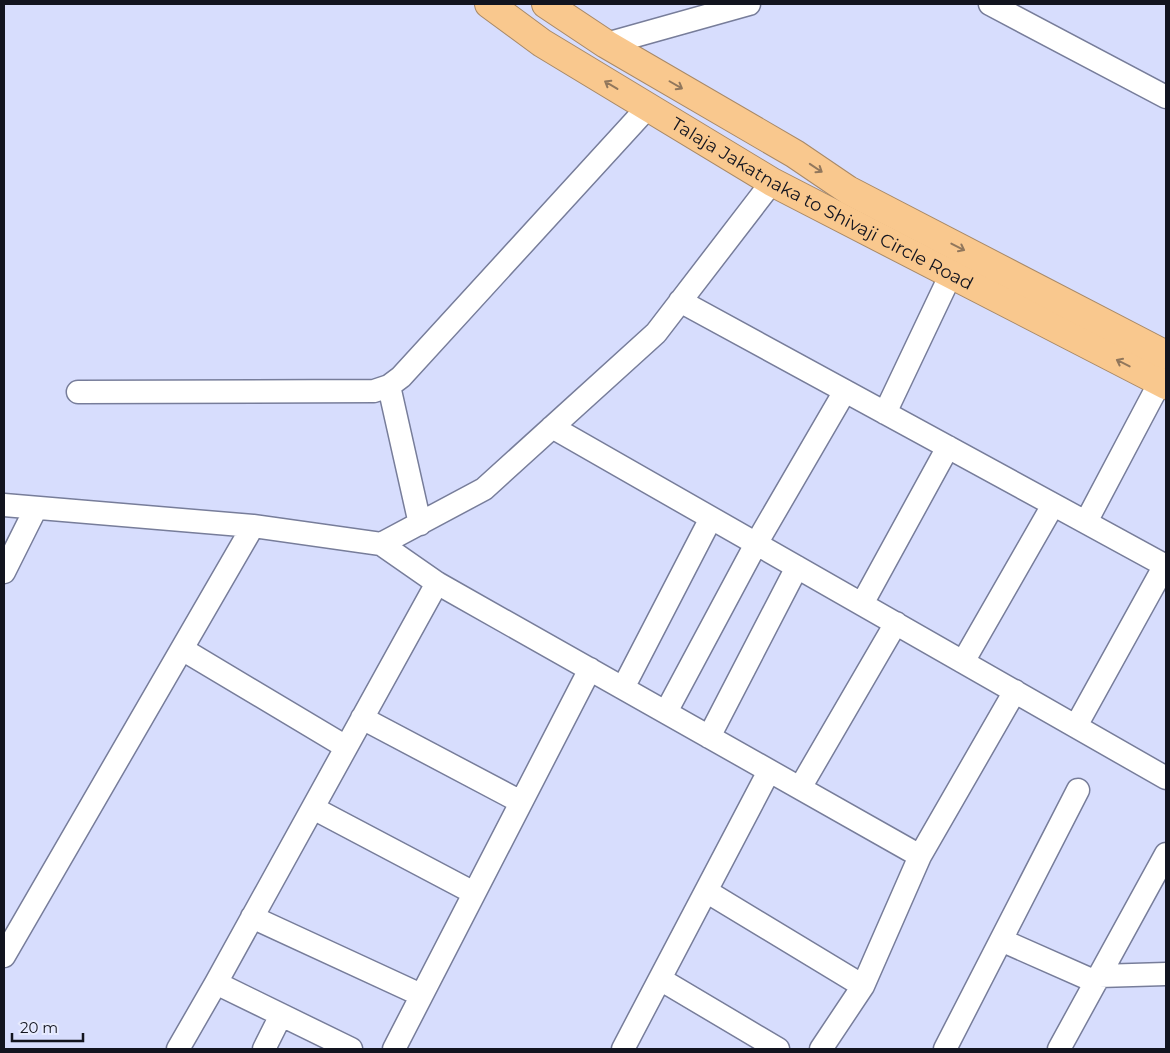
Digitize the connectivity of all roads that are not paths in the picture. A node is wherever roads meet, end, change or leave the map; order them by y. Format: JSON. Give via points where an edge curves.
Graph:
{"nodes":[{"id":1,"x":489,"y":4,"type":"edge"},
{"id":2,"x":546,"y":4,"type":"edge"},
{"id":3,"x":749,"y":4,"type":"edge"},
{"id":4,"x":990,"y":4,"type":"edge"},
{"id":5,"x":606,"y":44,"type":"junction"},
{"id":6,"x":1166,"y":97,"type":"edge"},
{"id":7,"x":648,"y":107,"type":"junction"},
{"id":8,"x":772,"y":182,"type":"junction"},
{"id":9,"x":951,"y":274,"type":"junction"},
{"id":10,"x":680,"y":301,"type":"junction"},
{"id":11,"x":1166,"y":355,"type":"edge"},
{"id":12,"x":1163,"y":383,"type":"edge"},
{"id":13,"x":388,"y":386,"type":"junction"},
{"id":14,"x":845,"y":391,"type":"junction"},
{"id":15,"x":78,"y":392,"type":"dead end"},
{"id":16,"x":885,"y":412,"type":"junction"},
{"id":17,"x":552,"y":428,"type":"junction"},
{"id":18,"x":948,"y":447,"type":"junction"},
{"id":19,"x":1053,"y":504,"type":"junction"},
{"id":20,"x":4,"y":505,"type":"edge"},
{"id":21,"x":36,"y":508,"type":"junction"},
{"id":22,"x":711,"y":518,"type":"junction"},
{"id":23,"x":1086,"y":522,"type":"junction"},
{"id":24,"x":420,"y":524,"type":"junction"},
{"id":25,"x":253,"y":526,"type":"junction"},
{"id":26,"x":381,"y":544,"type":"junction"},
{"id":27,"x":756,"y":544,"type":"junction"},
{"id":28,"x":1166,"y":566,"type":"edge"},
{"id":29,"x":797,"y":567,"type":"junction"},
{"id":30,"x":4,"y":572,"type":"edge"},
{"id":31,"x":437,"y":583,"type":"junction"},
{"id":32,"x":862,"y":604,"type":"junction"},
{"id":33,"x":896,"y":623,"type":"junction"},
{"id":34,"x":182,"y":649,"type":"junction"},
{"id":35,"x":963,"y":662,"type":"junction"},
{"id":36,"x":590,"y":669,"type":"junction"},
{"id":37,"x":623,"y":688,"type":"junction"},
{"id":38,"x":1015,"y":691,"type":"junction"},
{"id":39,"x":666,"y":712,"type":"junction"},
{"id":40,"x":362,"y":718,"type":"junction"},
{"id":41,"x":1076,"y":726,"type":"junction"},
{"id":42,"x":710,"y":737,"type":"junction"},
{"id":43,"x":346,"y":747,"type":"junction"},
{"id":44,"x":769,"y":770,"type":"junction"},
{"id":45,"x":1166,"y":778,"type":"edge"},
{"id":46,"x":800,"y":788,"type":"junction"},
{"id":47,"x":1078,"y":790,"type":"dead end"},
{"id":48,"x":521,"y":802,"type":"junction"},
{"id":49,"x":313,"y":808,"type":"junction"},
{"id":50,"x":1166,"y":854,"type":"edge"},
{"id":51,"x":920,"y":856,"type":"junction"},
{"id":52,"x":1160,"y":876,"type":"edge"},
{"id":53,"x":706,"y":891,"type":"junction"},
{"id":54,"x":474,"y":893,"type":"junction"},
{"id":55,"x":252,"y":917,"type":"junction"},
{"id":56,"x":1002,"y":940,"type":"junction"},
{"id":57,"x":4,"y":956,"type":"edge"},
{"id":58,"x":1166,"y":974,"type":"edge"},
{"id":59,"x":660,"y":979,"type":"junction"},
{"id":60,"x":1098,"y":979,"type":"junction"},
{"id":61,"x":216,"y":983,"type":"junction"},
{"id":62,"x":863,"y":986,"type":"junction"},
{"id":63,"x":421,"y":995,"type":"junction"},
{"id":64,"x":281,"y":1015,"type":"junction"},
{"id":65,"x":178,"y":1049,"type":"edge"},
{"id":66,"x":264,"y":1049,"type":"edge"},
{"id":67,"x":351,"y":1049,"type":"edge"},
{"id":68,"x":394,"y":1049,"type":"edge"},
{"id":69,"x":623,"y":1049,"type":"edge"},
{"id":70,"x":778,"y":1049,"type":"edge"},
{"id":71,"x":821,"y":1049,"type":"edge"},
{"id":72,"x":946,"y":1049,"type":"edge"},
{"id":73,"x":1059,"y":1049,"type":"edge"}],
"edges":[{"from":7,"to":1,"type":"highway","name":"Talaja Jakatnaka to Shivaji Circle Road","one_way":true,"via":[[542,43]]},
{"from":2,"to":5,"type":"highway","name":"Talaja Jakatnaka to Shivaji Circle Road"},
{"from":3,"to":5,"type":"street"},
{"from":4,"to":6,"type":"street"},
{"from":5,"to":11,"type":"highway","name":"Talaja Jakatnaka to Shivaji Circle Road","one_way":true,"via":[[795,154],[848,190]]},
{"from":7,"to":8,"type":"highway","name":"Talaja Jakatnaka to Shivaji Circle Road"},
{"from":7,"to":13,"type":"street","via":[[402,377]]},
{"from":8,"to":9,"type":"highway","name":"Talaja Jakatnaka to Shivaji Circle Road"},
{"from":8,"to":10,"type":"street"},
{"from":12,"to":9,"type":"highway","name":"Talaja Jakatnaka to Shivaji Circle Road","one_way":true},
{"from":9,"to":16,"type":"street"},
{"from":10,"to":14,"type":"street"},
{"from":10,"to":17,"type":"street","via":[[656,333]]},
{"from":12,"to":23,"type":"street"},
{"from":13,"to":15,"type":"street","via":[[374,390]]},
{"from":13,"to":24,"type":"street"},
{"from":14,"to":16,"type":"street"},
{"from":14,"to":27,"type":"street"},
{"from":16,"to":18,"type":"street"},
{"from":17,"to":22,"type":"street"},
{"from":17,"to":24,"type":"street","via":[[484,489]]},
{"from":18,"to":19,"type":"street"},
{"from":18,"to":32,"type":"street"},
{"from":19,"to":23,"type":"street"},
{"from":19,"to":35,"type":"street"},
{"from":20,"to":21,"type":"street"},
{"from":21,"to":25,"type":"street"},
{"from":21,"to":30,"type":"street"},
{"from":22,"to":27,"type":"street"},
{"from":22,"to":37,"type":"street"},
{"from":23,"to":28,"type":"street"},
{"from":24,"to":26,"type":"street"},
{"from":25,"to":26,"type":"street"},
{"from":25,"to":34,"type":"street"},
{"from":26,"to":31,"type":"street"},
{"from":27,"to":29,"type":"street"},
{"from":27,"to":39,"type":"street"},
{"from":28,"to":41,"type":"street"},
{"from":29,"to":32,"type":"street"},
{"from":29,"to":42,"type":"street"},
{"from":31,"to":36,"type":"street"},
{"from":31,"to":40,"type":"street"},
{"from":32,"to":33,"type":"street"},
{"from":33,"to":35,"type":"street"},
{"from":33,"to":46,"type":"street"},
{"from":34,"to":43,"type":"street"},
{"from":34,"to":57,"type":"street"},
{"from":35,"to":38,"type":"street"},
{"from":36,"to":37,"type":"street"},
{"from":36,"to":48,"type":"street"},
{"from":37,"to":39,"type":"street"},
{"from":38,"to":41,"type":"street"},
{"from":38,"to":51,"type":"street"},
{"from":39,"to":42,"type":"street"},
{"from":40,"to":43,"type":"street"},
{"from":40,"to":48,"type":"street"},
{"from":41,"to":45,"type":"street"},
{"from":42,"to":44,"type":"street"},
{"from":43,"to":49,"type":"street"},
{"from":44,"to":46,"type":"street"},
{"from":44,"to":53,"type":"street"},
{"from":46,"to":51,"type":"street"},
{"from":47,"to":56,"type":"street"},
{"from":48,"to":54,"type":"street"},
{"from":49,"to":54,"type":"street"},
{"from":49,"to":55,"type":"street"},
{"from":50,"to":52,"type":"street"},
{"from":51,"to":62,"type":"street"},
{"from":52,"to":60,"type":"street"},
{"from":53,"to":59,"type":"street"},
{"from":53,"to":62,"type":"street"},
{"from":54,"to":63,"type":"street"},
{"from":55,"to":61,"type":"street"},
{"from":55,"to":63,"type":"street"},
{"from":56,"to":60,"type":"street"},
{"from":56,"to":72,"type":"street"},
{"from":58,"to":60,"type":"street"},
{"from":59,"to":69,"type":"street"},
{"from":59,"to":70,"type":"street"},
{"from":60,"to":73,"type":"street"},
{"from":61,"to":64,"type":"street"},
{"from":61,"to":65,"type":"street"},
{"from":62,"to":71,"type":"street"},
{"from":63,"to":68,"type":"street"},
{"from":64,"to":66,"type":"street"},
{"from":64,"to":67,"type":"street"}]}
